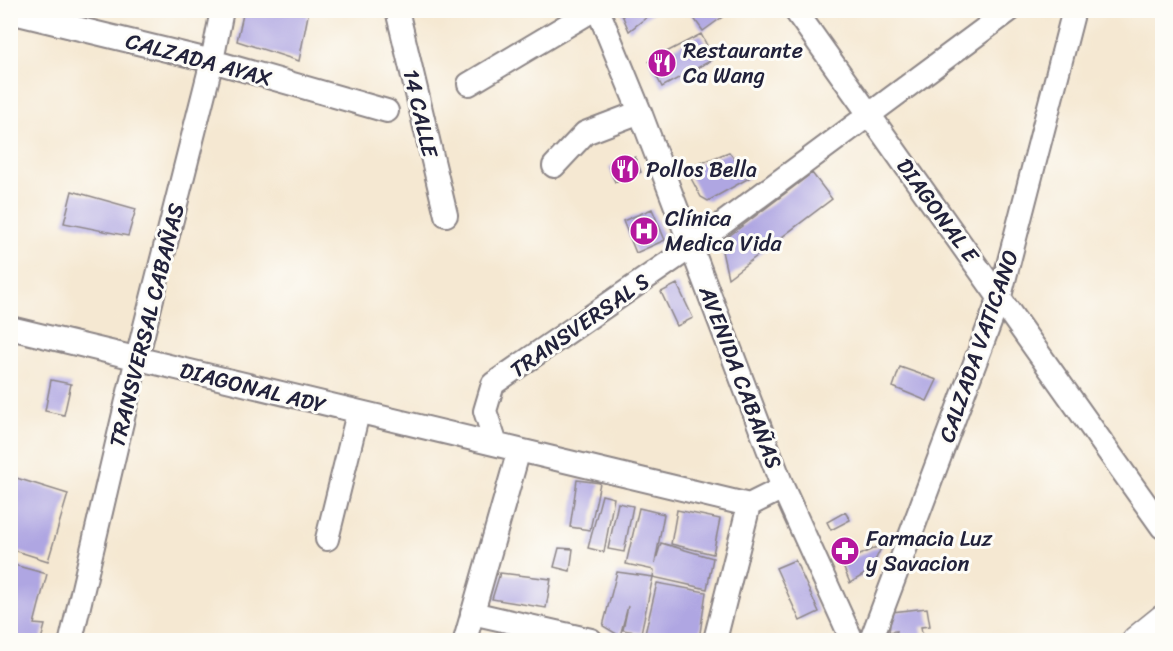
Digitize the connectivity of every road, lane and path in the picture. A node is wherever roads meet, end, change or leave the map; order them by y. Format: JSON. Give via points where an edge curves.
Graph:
{"nodes":[{"id":1,"x":222,"y":10,"type":"edge"},
{"id":2,"x":398,"y":10,"type":"edge"},
{"id":3,"x":596,"y":10,"type":"edge"},
{"id":4,"x":795,"y":10,"type":"edge"},
{"id":5,"x":1010,"y":10,"type":"edge"},
{"id":6,"x":1074,"y":10,"type":"edge"},
{"id":7,"x":10,"y":12,"type":"edge"},
{"id":8,"x":212,"y":61,"type":"junction"},
{"id":9,"x":469,"y":84,"type":"dead end"},
{"id":10,"x":387,"y":111,"type":"dead end"},
{"id":11,"x":640,"y":112,"type":"junction"},
{"id":12,"x":869,"y":113,"type":"junction"},
{"id":13,"x":554,"y":166,"type":"dead end"},
{"id":14,"x":446,"y":215,"type":"dead end"},
{"id":15,"x":691,"y":247,"type":"junction"},
{"id":16,"x":1000,"y":296,"type":"junction"},
{"id":17,"x":10,"y":328,"type":"edge"},
{"id":18,"x":137,"y":358,"type":"junction"},
{"id":19,"x":358,"y":413,"type":"junction"},
{"id":20,"x":496,"y":444,"type":"junction"},
{"id":21,"x":519,"y":450,"type":"junction"},
{"id":22,"x":783,"y":488,"type":"junction"},
{"id":23,"x":750,"y":505,"type":"junction"},
{"id":24,"x":1162,"y":527,"type":"edge"},
{"id":25,"x":327,"y":539,"type":"dead end"},
{"id":26,"x":472,"y":613,"type":"junction"},
{"id":27,"x":1162,"y":619,"type":"edge"},
{"id":28,"x":71,"y":640,"type":"edge"},
{"id":29,"x":465,"y":640,"type":"edge"},
{"id":30,"x":591,"y":640,"type":"edge"},
{"id":31,"x":716,"y":640,"type":"edge"},
{"id":32,"x":852,"y":640,"type":"edge"},
{"id":33,"x":871,"y":640,"type":"edge"},
{"id":34,"x":1136,"y":640,"type":"edge"}],
"edges":[{"from":1,"to":8,"type":"street","name":"TRANSVERSAL CABAÑAS"},
{"from":2,"to":14,"type":"street","name":"14 CALLE"},
{"from":3,"to":9,"type":"street"},
{"from":3,"to":11,"type":"street","name":"AVENIDA CABAÑAS"},
{"from":4,"to":12,"type":"street","name":"DIAGONAL E"},
{"from":5,"to":12,"type":"street","name":"TRANSVERSAL S"},
{"from":6,"to":16,"type":"street","name":"CALZADA VATICANO"},
{"from":7,"to":8,"type":"street","name":"CALZADA AYAX"},
{"from":8,"to":10,"type":"street","name":"CALZADA AYAX"},
{"from":8,"to":18,"type":"street","name":"TRANSVERSAL CABAÑAS"},
{"from":11,"to":13,"type":"street","via":[[585,133]]},
{"from":11,"to":15,"type":"street","name":"AVENIDA CABAÑAS"},
{"from":12,"to":15,"type":"street","name":"TRANSVERSAL S"},
{"from":12,"to":16,"type":"street","name":"DIAGONAL E"},
{"from":15,"to":20,"type":"street","name":"TRANSVERSAL S","via":[[493,384],[485,411]]},
{"from":15,"to":22,"type":"street","name":"AVENIDA CABAÑAS"},
{"from":16,"to":24,"type":"street","name":"DIAGONAL E"},
{"from":16,"to":33,"type":"street","name":"CALZADA VATICANO"},
{"from":17,"to":18,"type":"street","name":"DIAGONAL ADY"},
{"from":18,"to":19,"type":"street","name":"DIAGONAL ADY"},
{"from":18,"to":28,"type":"street","name":"TRANSVERSAL CABAÑAS"},
{"from":19,"to":20,"type":"street","name":"DIAGONAL ADY"},
{"from":19,"to":25,"type":"street"},
{"from":20,"to":21,"type":"street"},
{"from":21,"to":23,"type":"street"},
{"from":21,"to":26,"type":"street"},
{"from":22,"to":23,"type":"street"},
{"from":22,"to":32,"type":"street","name":"AVENIDA CABAÑAS"},
{"from":23,"to":31,"type":"street"},
{"from":26,"to":29,"type":"street"},
{"from":26,"to":30,"type":"street"},
{"from":27,"to":34,"type":"main road"}]}
